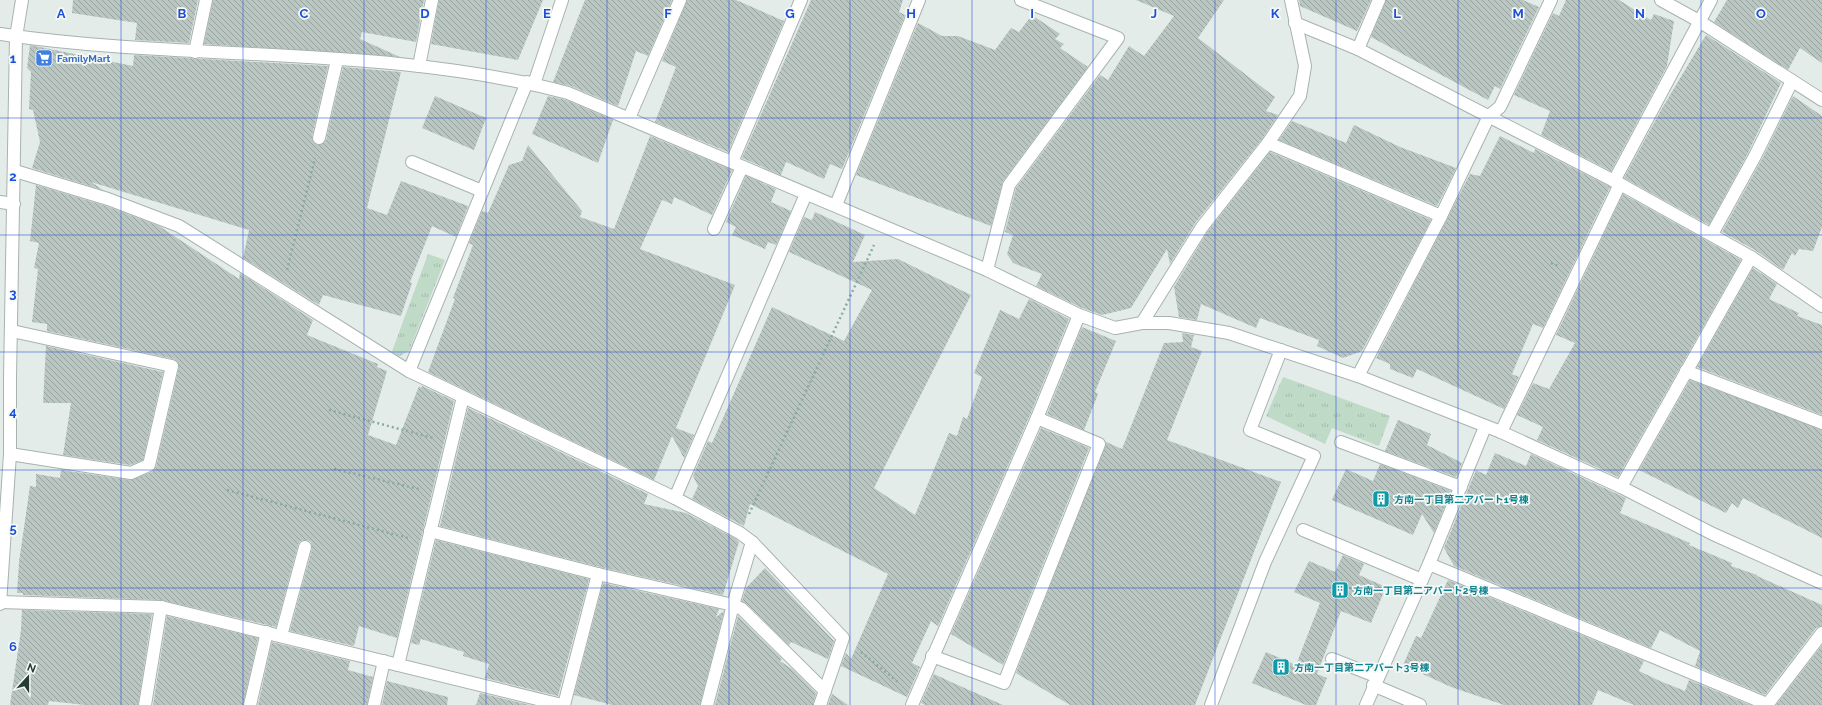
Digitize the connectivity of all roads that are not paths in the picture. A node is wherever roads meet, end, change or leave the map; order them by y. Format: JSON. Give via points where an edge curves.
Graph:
{"nodes":[{"id":1,"x":22,"y":0,"type":"edge"},
{"id":2,"x":206,"y":0,"type":"edge"},
{"id":3,"x":432,"y":0,"type":"edge"},
{"id":4,"x":562,"y":0,"type":"edge"},
{"id":5,"x":680,"y":0,"type":"edge"},
{"id":6,"x":801,"y":0,"type":"edge"},
{"id":7,"x":919,"y":0,"type":"edge"},
{"id":8,"x":1021,"y":0,"type":"edge"},
{"id":9,"x":1291,"y":0,"type":"edge"},
{"id":10,"x":1379,"y":0,"type":"edge"},
{"id":11,"x":1551,"y":0,"type":"edge"},
{"id":12,"x":1661,"y":0,"type":"edge"},
{"id":13,"x":1711,"y":0,"type":"edge"},
{"id":14,"x":1699,"y":21,"type":"junction"},
{"id":15,"x":1295,"y":23,"type":"junction"},
{"id":16,"x":0,"y":34,"type":"edge"},
{"id":17,"x":16,"y":37,"type":"junction"},
{"id":18,"x":1358,"y":49,"type":"junction"},
{"id":19,"x":195,"y":52,"type":"junction"},
{"id":20,"x":337,"y":60,"type":"junction"},
{"id":21,"x":419,"y":66,"type":"junction"},
{"id":22,"x":1792,"y":81,"type":"junction"},
{"id":23,"x":531,"y":83,"type":"junction"},
{"id":24,"x":1822,"y":100,"type":"edge"},
{"id":25,"x":1489,"y":116,"type":"junction"},
{"id":26,"x":629,"y":118,"type":"junction"},
{"id":27,"x":319,"y":138,"type":"road end"},
{"id":28,"x":1268,"y":143,"type":"junction"},
{"id":29,"x":412,"y":162,"type":"dead end"},
{"id":30,"x":737,"y":164,"type":"junction"},
{"id":31,"x":15,"y":171,"type":"junction"},
{"id":32,"x":1617,"y":182,"type":"junction"},
{"id":33,"x":482,"y":191,"type":"junction"},
{"id":34,"x":806,"y":194,"type":"junction"},
{"id":35,"x":0,"y":202,"type":"edge"},
{"id":36,"x":14,"y":204,"type":"junction"},
{"id":37,"x":836,"y":205,"type":"junction"},
{"id":38,"x":1441,"y":216,"type":"junction"},
{"id":39,"x":714,"y":229,"type":"dead end"},
{"id":40,"x":1712,"y":234,"type":"junction"},
{"id":41,"x":1751,"y":257,"type":"junction"},
{"id":42,"x":987,"y":270,"type":"junction"},
{"id":43,"x":1822,"y":306,"type":"edge"},
{"id":44,"x":1078,"y":315,"type":"junction"},
{"id":45,"x":1142,"y":323,"type":"junction"},
{"id":46,"x":12,"y":331,"type":"junction"},
{"id":47,"x":1281,"y":350,"type":"junction"},
{"id":48,"x":409,"y":371,"type":"junction"},
{"id":49,"x":1686,"y":371,"type":"junction"},
{"id":50,"x":1358,"y":376,"type":"junction"},
{"id":51,"x":5,"y":378,"type":"edge"},
{"id":52,"x":463,"y":397,"type":"junction"},
{"id":53,"x":1037,"y":418,"type":"junction"},
{"id":54,"x":1822,"y":423,"type":"edge"},
{"id":55,"x":1485,"y":427,"type":"junction"},
{"id":56,"x":1501,"y":432,"type":"junction"},
{"id":57,"x":1341,"y":442,"type":"dead end"},
{"id":58,"x":10,"y":454,"type":"junction"},
{"id":59,"x":1461,"y":487,"type":"junction"},
{"id":60,"x":1621,"y":487,"type":"junction"},
{"id":61,"x":675,"y":498,"type":"junction"},
{"id":62,"x":1303,"y":530,"type":"dead end"},
{"id":63,"x":429,"y":537,"type":"junction"},
{"id":64,"x":752,"y":542,"type":"junction"},
{"id":65,"x":305,"y":548,"type":"dead end"},
{"id":66,"x":1429,"y":564,"type":"junction"},
{"id":67,"x":598,"y":574,"type":"junction"},
{"id":68,"x":1422,"y":580,"type":"junction"},
{"id":69,"x":1822,"y":583,"type":"edge"},
{"id":70,"x":0,"y":603,"type":"edge"},
{"id":71,"x":733,"y":605,"type":"junction"},
{"id":72,"x":161,"y":607,"type":"junction"},
{"id":73,"x":267,"y":632,"type":"junction"},
{"id":74,"x":1822,"y":633,"type":"edge"},
{"id":75,"x":281,"y":636,"type":"junction"},
{"id":76,"x":932,"y":656,"type":"junction"},
{"id":77,"x":1332,"y":658,"type":"dead end"},
{"id":78,"x":384,"y":661,"type":"junction"},
{"id":79,"x":398,"y":665,"type":"junction"},
{"id":80,"x":1376,"y":681,"type":"junction"},
{"id":81,"x":825,"y":691,"type":"junction"},
{"id":82,"x":914,"y":701,"type":"edge"},
{"id":83,"x":144,"y":705,"type":"edge"},
{"id":84,"x":250,"y":705,"type":"edge"},
{"id":85,"x":374,"y":705,"type":"edge"},
{"id":86,"x":563,"y":705,"type":"edge"},
{"id":87,"x":707,"y":705,"type":"edge"},
{"id":88,"x":820,"y":705,"type":"edge"},
{"id":89,"x":1211,"y":705,"type":"edge"},
{"id":90,"x":1366,"y":705,"type":"edge"},
{"id":91,"x":1420,"y":705,"type":"edge"},
{"id":92,"x":1767,"y":705,"type":"edge"}],
"edges":[{"from":1,"to":17,"type":"street"},
{"from":2,"to":19,"type":"street"},
{"from":3,"to":21,"type":"street"},
{"from":4,"to":23,"type":"street"},
{"from":5,"to":26,"type":"street"},
{"from":6,"to":30,"type":"street"},
{"from":7,"to":37,"type":"street"},
{"from":8,"to":42,"type":"street","via":[[1118,38],[1009,185]]},
{"from":9,"to":15,"type":"street"},
{"from":10,"to":18,"type":"street"},
{"from":11,"to":25,"type":"street","via":[[1500,107]]},
{"from":12,"to":14,"type":"street"},
{"from":13,"to":14,"type":"street"},
{"from":14,"to":22,"type":"street"},
{"from":14,"to":32,"type":"street"},
{"from":15,"to":18,"type":"street"},
{"from":15,"to":28,"type":"street","via":[[1305,66],[1300,96]]},
{"from":16,"to":17,"type":"street"},
{"from":17,"to":19,"type":"street"},
{"from":17,"to":31,"type":"street"},
{"from":18,"to":25,"type":"street"},
{"from":19,"to":20,"type":"street"},
{"from":20,"to":21,"type":"street"},
{"from":20,"to":27,"type":"street"},
{"from":21,"to":23,"type":"street"},
{"from":22,"to":24,"type":"street"},
{"from":22,"to":40,"type":"street"},
{"from":23,"to":26,"type":"street","via":[[568,93]]},
{"from":23,"to":33,"type":"street"},
{"from":25,"to":32,"type":"street"},
{"from":25,"to":38,"type":"street"},
{"from":26,"to":30,"type":"street"},
{"from":28,"to":38,"type":"street"},
{"from":28,"to":45,"type":"street","via":[[1202,227]]},
{"from":29,"to":33,"type":"street"},
{"from":30,"to":34,"type":"street"},
{"from":30,"to":39,"type":"street"},
{"from":31,"to":36,"type":"street"},
{"from":31,"to":48,"type":"street","via":[[108,199],[179,226]]},
{"from":32,"to":40,"type":"street"},
{"from":32,"to":56,"type":"street"},
{"from":33,"to":48,"type":"street"},
{"from":34,"to":37,"type":"street"},
{"from":34,"to":61,"type":"street"},
{"from":35,"to":36,"type":"street"},
{"from":36,"to":46,"type":"street"},
{"from":37,"to":42,"type":"street"},
{"from":38,"to":50,"type":"street"},
{"from":40,"to":41,"type":"street"},
{"from":41,"to":43,"type":"street"},
{"from":41,"to":49,"type":"street"},
{"from":42,"to":44,"type":"street"},
{"from":44,"to":45,"type":"street","via":[[1116,328]]},
{"from":44,"to":53,"type":"street"},
{"from":45,"to":47,"type":"street","via":[[1169,322],[1228,333]]},
{"from":46,"to":51,"type":"street"},
{"from":46,"to":58,"type":"street","via":[[172,366],[149,464],[131,472]]},
{"from":47,"to":50,"type":"street"},
{"from":47,"to":89,"type":"street","via":[[1250,430],[1314,456],[1265,562]]},
{"from":48,"to":52,"type":"street"},
{"from":49,"to":54,"type":"street"},
{"from":49,"to":60,"type":"street"},
{"from":50,"to":55,"type":"street"},
{"from":51,"to":58,"type":"street"},
{"from":52,"to":61,"type":"street"},
{"from":52,"to":63,"type":"street"},
{"from":53,"to":76,"type":"street"},
{"from":53,"to":76,"type":"street","via":[[1099,444],[1004,683]]},
{"from":55,"to":56,"type":"street"},
{"from":55,"to":59,"type":"street"},
{"from":56,"to":60,"type":"street"},
{"from":57,"to":59,"type":"street"},
{"from":58,"to":70,"type":"street"},
{"from":59,"to":66,"type":"street"},
{"from":60,"to":69,"type":"street","via":[[1713,534]]},
{"from":61,"to":64,"type":"street"},
{"from":62,"to":68,"type":"street"},
{"from":63,"to":67,"type":"street"},
{"from":63,"to":79,"type":"street"},
{"from":64,"to":71,"type":"street"},
{"from":64,"to":81,"type":"street","via":[[843,638]]},
{"from":65,"to":75,"type":"street"},
{"from":66,"to":68,"type":"street"},
{"from":66,"to":92,"type":"street"},
{"from":67,"to":71,"type":"street"},
{"from":67,"to":86,"type":"street"},
{"from":68,"to":80,"type":"street"},
{"from":70,"to":72,"type":"street"},
{"from":71,"to":81,"type":"street","via":[[742,609]]},
{"from":71,"to":87,"type":"street"},
{"from":72,"to":73,"type":"street"},
{"from":72,"to":83,"type":"street"},
{"from":73,"to":75,"type":"street"},
{"from":73,"to":84,"type":"street"},
{"from":74,"to":92,"type":"street"},
{"from":75,"to":78,"type":"street"},
{"from":76,"to":82,"type":"street"},
{"from":77,"to":80,"type":"street"},
{"from":78,"to":79,"type":"street"},
{"from":78,"to":85,"type":"street"},
{"from":79,"to":86,"type":"street"},
{"from":80,"to":90,"type":"street"},
{"from":80,"to":91,"type":"street"},
{"from":81,"to":88,"type":"street"}]}
